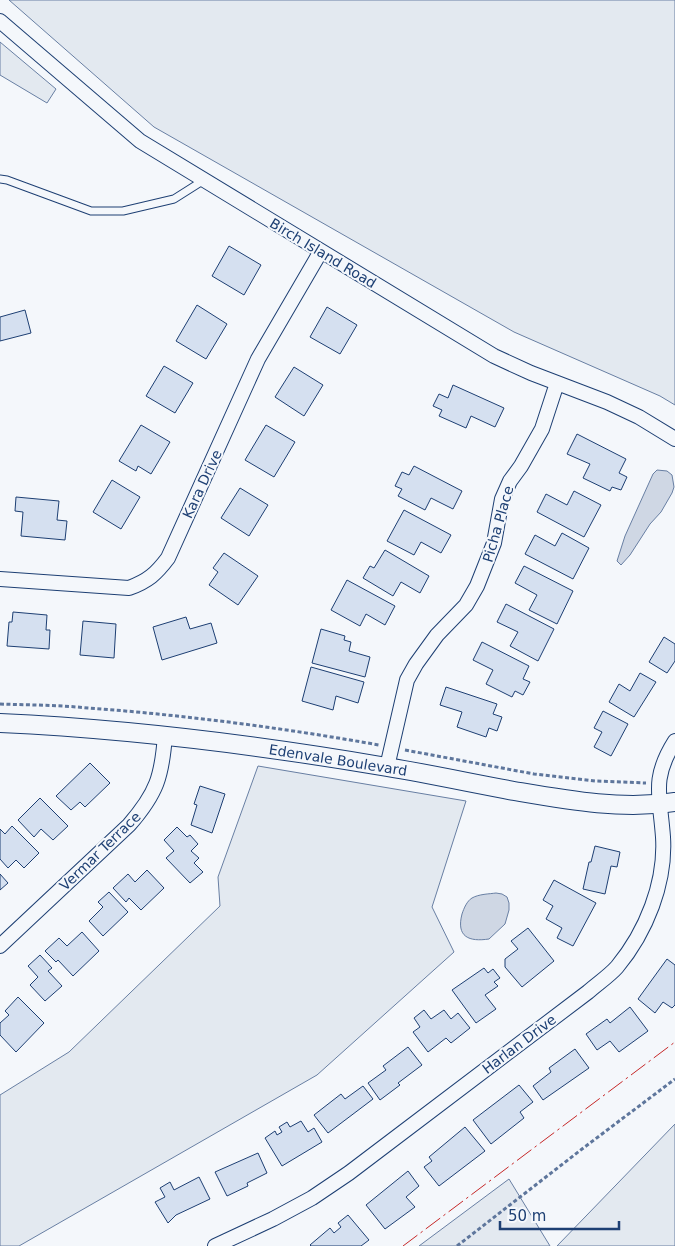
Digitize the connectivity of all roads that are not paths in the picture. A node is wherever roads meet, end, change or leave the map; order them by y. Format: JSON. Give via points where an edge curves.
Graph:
{"nodes":[{"id":1,"x":0,"y":21,"type":"edge"},
{"id":2,"x":0,"y":180,"type":"edge"},
{"id":3,"x":204,"y":180,"type":"junction"},
{"id":4,"x":321,"y":251,"type":"junction"},
{"id":5,"x":557,"y":383,"type":"junction"},
{"id":6,"x":675,"y":439,"type":"edge"},
{"id":7,"x":0,"y":578,"type":"edge"},
{"id":8,"x":0,"y":723,"type":"edge"},
{"id":9,"x":165,"y":735,"type":"junction"},
{"id":10,"x":675,"y":741,"type":"edge"},
{"id":11,"x":387,"y":767,"type":"junction"},
{"id":12,"x":667,"y":803,"type":"edge"},
{"id":13,"x":0,"y":946,"type":"edge"},
{"id":14,"x":215,"y":1246,"type":"edge"}],
"edges":[{"from":1,"to":3,"type":"street","name":"Birch Island Road","via":[[140,141]]},
{"from":2,"to":3,"type":"lane","via":[[91,211],[123,211],[174,199]]},
{"from":3,"to":4,"type":"street","name":"Birch Island Road"},
{"from":4,"to":5,"type":"street","name":"Birch Island Road","via":[[494,356]]},
{"from":4,"to":7,"type":"street","name":"Kara Drive","via":[[258,359],[162,575],[129,588]]},
{"from":5,"to":6,"type":"street","name":"Birch Island Road","via":[[615,405]]},
{"from":5,"to":11,"type":"street","name":"Picha Place","via":[[542,429],[502,499],[494,543],[477,586],[466,605],[437,635],[407,680]]},
{"from":8,"to":9,"type":"street","name":"Edenvale Boulevard"},
{"from":9,"to":11,"type":"street","name":"Edenvale Boulevard"},
{"from":9,"to":13,"type":"street","name":"Vermar Terrace","via":[[163,765],[144,808]]},
{"from":10,"to":12,"type":"street","name":"Harlan Drive","via":[[660,770],[658,784]]},
{"from":11,"to":12,"type":"street","name":"Edenvale Boulevard","via":[[598,804]]},
{"from":12,"to":14,"type":"street","name":"Harlan Drive","via":[[661,874],[652,908],[637,940],[616,969],[350,1173],[281,1215]]}]}
